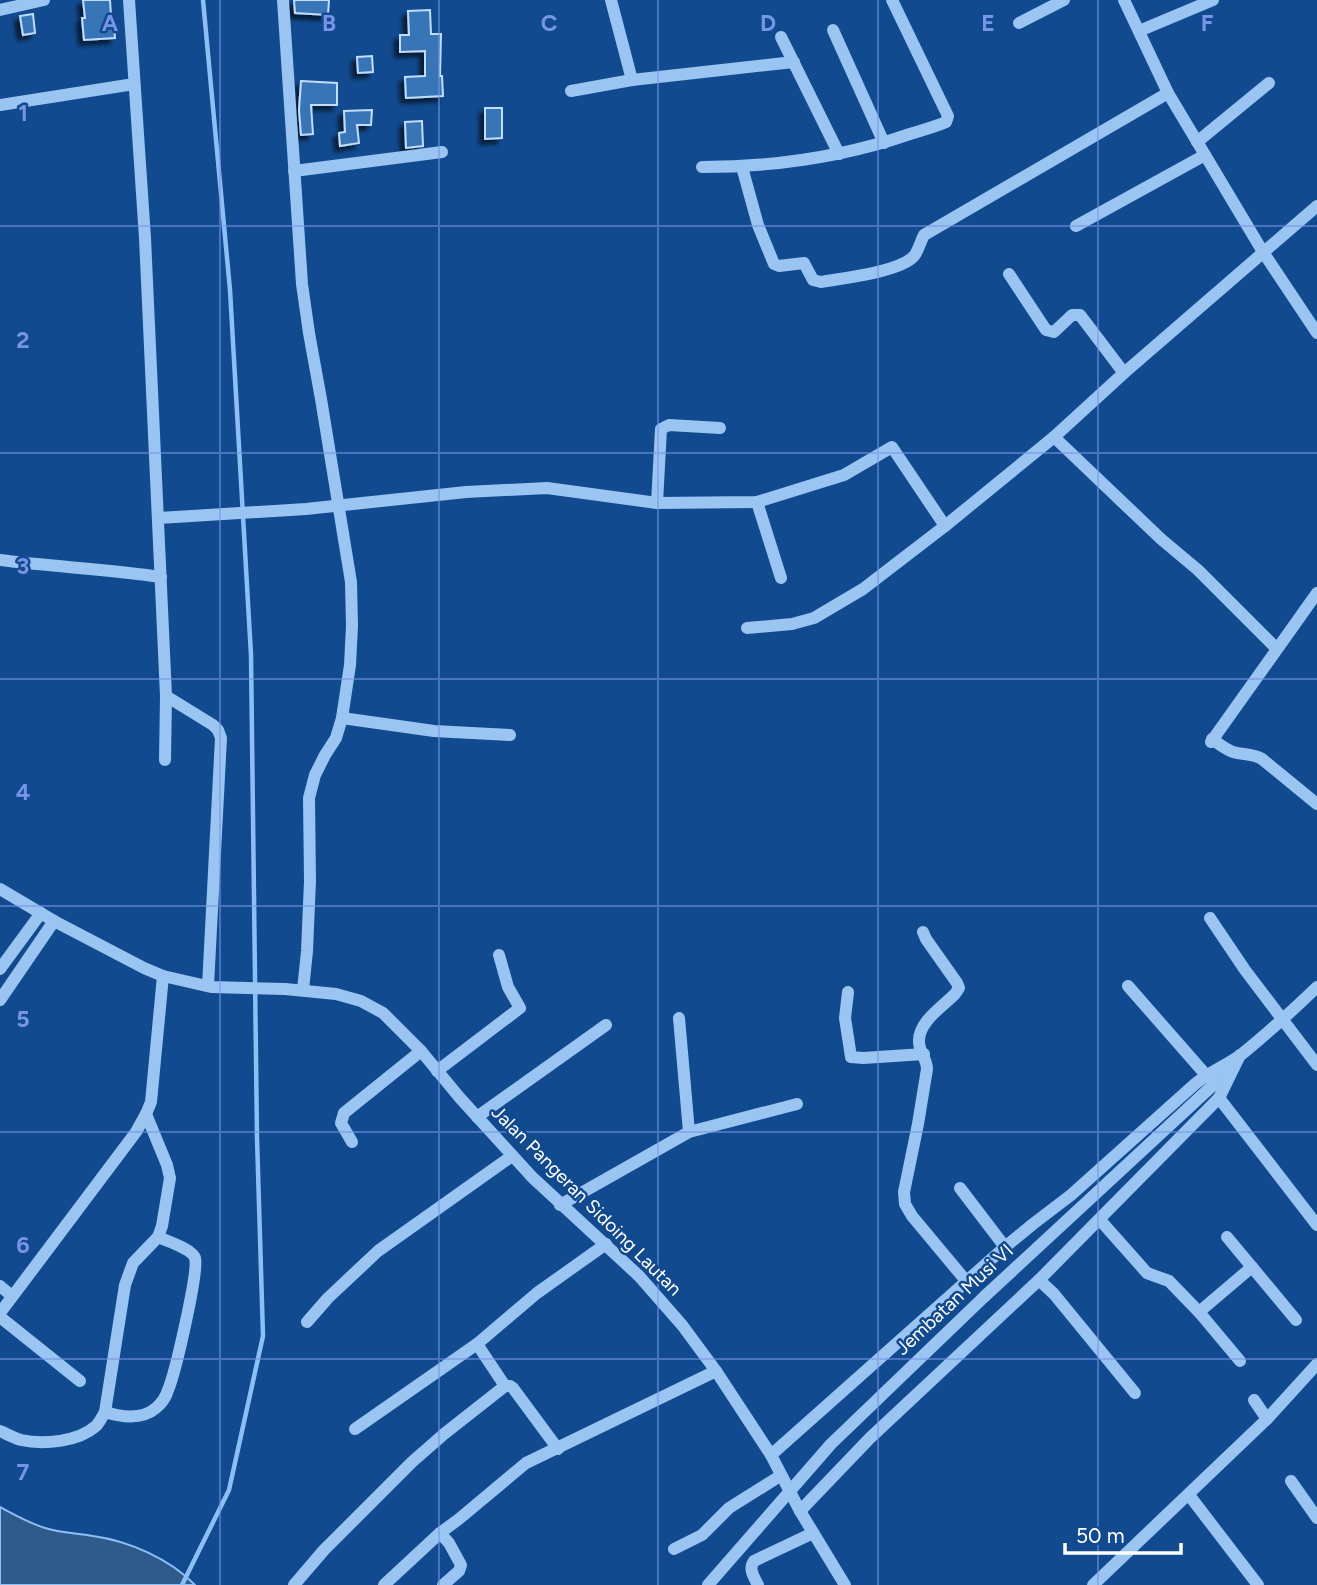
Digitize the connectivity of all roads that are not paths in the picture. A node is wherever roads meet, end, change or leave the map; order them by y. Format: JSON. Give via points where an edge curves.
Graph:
{"nodes":[{"id":1,"x":44,"y":0,"type":"edge"},
{"id":2,"x":129,"y":0,"type":"edge"},
{"id":3,"x":283,"y":0,"type":"edge"},
{"id":4,"x":611,"y":0,"type":"edge"},
{"id":5,"x":892,"y":0,"type":"edge"},
{"id":6,"x":1065,"y":0,"type":"edge"},
{"id":7,"x":1124,"y":0,"type":"edge"},
{"id":8,"x":1213,"y":0,"type":"edge"},
{"id":9,"x":0,"y":10,"type":"edge"},
{"id":10,"x":1019,"y":23,"type":"dead end"},
{"id":11,"x":833,"y":30,"type":"dead end"},
{"id":12,"x":1139,"y":31,"type":"junction"},
{"id":13,"x":781,"y":37,"type":"dead end"},
{"id":14,"x":794,"y":62,"type":"junction"},
{"id":15,"x":632,"y":80,"type":"junction"},
{"id":16,"x":1269,"y":83,"type":"dead end"},
{"id":17,"x":134,"y":84,"type":"junction"},
{"id":18,"x":571,"y":91,"type":"dead end"},
{"id":19,"x":1168,"y":93,"type":"junction"},
{"id":20,"x":0,"y":105,"type":"edge"},
{"id":21,"x":1197,"y":142,"type":"junction"},
{"id":22,"x":884,"y":143,"type":"junction"},
{"id":23,"x":442,"y":152,"type":"dead end"},
{"id":24,"x":839,"y":154,"type":"junction"},
{"id":25,"x":1205,"y":155,"type":"junction"},
{"id":26,"x":702,"y":167,"type":"dead end"},
{"id":27,"x":742,"y":167,"type":"junction"},
{"id":28,"x":294,"y":172,"type":"junction"},
{"id":29,"x":1317,"y":206,"type":"edge"},
{"id":30,"x":1076,"y":226,"type":"dead end"},
{"id":31,"x":1263,"y":252,"type":"junction"},
{"id":32,"x":1009,"y":274,"type":"dead end"},
{"id":33,"x":1317,"y":333,"type":"edge"},
{"id":34,"x":1124,"y":373,"type":"junction"},
{"id":35,"x":720,"y":428,"type":"dead end"},
{"id":36,"x":1054,"y":437,"type":"junction"},
{"id":37,"x":757,"y":502,"type":"junction"},
{"id":38,"x":657,"y":503,"type":"junction"},
{"id":39,"x":338,"y":506,"type":"junction"},
{"id":40,"x":159,"y":518,"type":"junction"},
{"id":41,"x":945,"y":526,"type":"junction"},
{"id":42,"x":0,"y":560,"type":"edge"},
{"id":43,"x":161,"y":577,"type":"junction"},
{"id":44,"x":781,"y":578,"type":"dead end"},
{"id":45,"x":1317,"y":593,"type":"edge"},
{"id":46,"x":747,"y":628,"type":"dead end"},
{"id":47,"x":1276,"y":648,"type":"junction"},
{"id":48,"x":166,"y":696,"type":"junction"},
{"id":49,"x":342,"y":718,"type":"junction"},
{"id":50,"x":510,"y":735,"type":"dead end"},
{"id":51,"x":165,"y":760,"type":"dead end"},
{"id":52,"x":1317,"y":804,"type":"edge"},
{"id":53,"x":0,"y":889,"type":"edge"},
{"id":54,"x":41,"y":913,"type":"junction"},
{"id":55,"x":1209,"y":918,"type":"dead end"},
{"id":56,"x":54,"y":922,"type":"junction"},
{"id":57,"x":923,"y":932,"type":"dead end"},
{"id":58,"x":499,"y":955,"type":"dead end"},
{"id":59,"x":0,"y":969,"type":"edge"},
{"id":60,"x":163,"y":976,"type":"junction"},
{"id":61,"x":210,"y":986,"type":"junction"},
{"id":62,"x":1128,"y":986,"type":"dead end"},
{"id":63,"x":1317,"y":987,"type":"edge"},
{"id":64,"x":303,"y":990,"type":"junction"},
{"id":65,"x":848,"y":992,"type":"dead end"},
{"id":66,"x":0,"y":1000,"type":"edge"},
{"id":67,"x":679,"y":1018,"type":"dead end"},
{"id":68,"x":1283,"y":1019,"type":"junction"},
{"id":69,"x":606,"y":1025,"type":"dead end"},
{"id":70,"x":421,"y":1051,"type":"junction"},
{"id":71,"x":923,"y":1054,"type":"junction"},
{"id":72,"x":1241,"y":1055,"type":"junction"},
{"id":73,"x":1317,"y":1065,"type":"edge"},
{"id":74,"x":439,"y":1074,"type":"junction"},
{"id":75,"x":1206,"y":1075,"type":"junction"},
{"id":76,"x":1219,"y":1098,"type":"junction"},
{"id":77,"x":797,"y":1104,"type":"dead end"},
{"id":78,"x":146,"y":1114,"type":"junction"},
{"id":79,"x":477,"y":1117,"type":"junction"},
{"id":80,"x":688,"y":1132,"type":"junction"},
{"id":81,"x":352,"y":1142,"type":"dead end"},
{"id":82,"x":512,"y":1156,"type":"junction"},
{"id":83,"x":960,"y":1188,"type":"dead end"},
{"id":84,"x":561,"y":1205,"type":"junction"},
{"id":85,"x":1100,"y":1220,"type":"junction"},
{"id":86,"x":1317,"y":1225,"type":"edge"},
{"id":87,"x":158,"y":1237,"type":"junction"},
{"id":88,"x":1227,"y":1237,"type":"dead end"},
{"id":89,"x":606,"y":1244,"type":"junction"},
{"id":90,"x":1005,"y":1247,"type":"junction"},
{"id":91,"x":1251,"y":1267,"type":"junction"},
{"id":92,"x":1039,"y":1280,"type":"junction"},
{"id":93,"x":967,"y":1282,"type":"junction"},
{"id":94,"x":0,"y":1286,"type":"edge"},
{"id":95,"x":12,"y":1296,"type":"junction"},
{"id":96,"x":1199,"y":1311,"type":"junction"},
{"id":97,"x":0,"y":1315,"type":"edge"},
{"id":98,"x":1296,"y":1320,"type":"dead end"},
{"id":99,"x":307,"y":1322,"type":"dead end"},
{"id":100,"x":477,"y":1344,"type":"junction"},
{"id":101,"x":1240,"y":1362,"type":"dead end"},
{"id":102,"x":1317,"y":1363,"type":"edge"},
{"id":103,"x":716,"y":1371,"type":"junction"},
{"id":104,"x":80,"y":1381,"type":"dead end"},
{"id":105,"x":505,"y":1386,"type":"junction"},
{"id":106,"x":1135,"y":1393,"type":"dead end"},
{"id":107,"x":1254,"y":1400,"type":"dead end"},
{"id":108,"x":105,"y":1412,"type":"junction"},
{"id":109,"x":1267,"y":1419,"type":"junction"},
{"id":110,"x":355,"y":1429,"type":"dead end"},
{"id":111,"x":0,"y":1431,"type":"edge"},
{"id":112,"x":558,"y":1449,"type":"junction"},
{"id":113,"x":771,"y":1455,"type":"junction"},
{"id":114,"x":780,"y":1476,"type":"junction"},
{"id":115,"x":1291,"y":1481,"type":"dead end"},
{"id":116,"x":1189,"y":1495,"type":"junction"},
{"id":117,"x":800,"y":1511,"type":"junction"},
{"id":118,"x":1317,"y":1518,"type":"edge"},
{"id":119,"x":440,"y":1532,"type":"junction"},
{"id":120,"x":813,"y":1533,"type":"junction"},
{"id":121,"x":674,"y":1549,"type":"dead end"},
{"id":122,"x":294,"y":1585,"type":"edge"},
{"id":123,"x":384,"y":1585,"type":"edge"},
{"id":124,"x":443,"y":1585,"type":"edge"},
{"id":125,"x":708,"y":1585,"type":"edge"},
{"id":126,"x":758,"y":1585,"type":"edge"},
{"id":127,"x":845,"y":1585,"type":"edge"},
{"id":128,"x":1093,"y":1585,"type":"edge"},
{"id":129,"x":1258,"y":1585,"type":"edge"}],
"edges":[{"from":1,"to":9,"type":"street"},
{"from":2,"to":17,"type":"street"},
{"from":3,"to":28,"type":"street"},
{"from":4,"to":15,"type":"street"},
{"from":5,"to":22,"type":"street","via":[[948,118]]},
{"from":6,"to":10,"type":"street"},
{"from":7,"to":12,"type":"street"},
{"from":8,"to":12,"type":"street"},
{"from":11,"to":22,"type":"street"},
{"from":12,"to":19,"type":"street"},
{"from":13,"to":14,"type":"street"},
{"from":14,"to":15,"type":"street"},
{"from":14,"to":24,"type":"street"},
{"from":15,"to":18,"type":"street"},
{"from":16,"to":21,"type":"street"},
{"from":17,"to":20,"type":"street"},
{"from":17,"to":40,"type":"street"},
{"from":19,"to":21,"type":"street"},
{"from":19,"to":27,"type":"street","via":[[924,235],[910,259],[887,269],[821,282],[813,279],[804,263],[774,264]]},
{"from":21,"to":25,"type":"street"},
{"from":22,"to":24,"type":"street"},
{"from":23,"to":28,"type":"street"},
{"from":24,"to":27,"type":"street"},
{"from":25,"to":30,"type":"street"},
{"from":25,"to":31,"type":"street"},
{"from":26,"to":27,"type":"street"},
{"from":28,"to":39,"type":"street","via":[[304,296]]},
{"from":29,"to":31,"type":"street"},
{"from":31,"to":33,"type":"street"},
{"from":31,"to":34,"type":"street"},
{"from":32,"to":34,"type":"street","via":[[1046,330],[1054,332],[1072,315],[1080,315]]},
{"from":34,"to":36,"type":"street"},
{"from":35,"to":38,"type":"street","via":[[669,425],[661,429]]},
{"from":36,"to":41,"type":"street"},
{"from":36,"to":47,"type":"street"},
{"from":37,"to":38,"type":"street"},
{"from":37,"to":41,"type":"street","via":[[844,475],[892,447]]},
{"from":37,"to":44,"type":"street"},
{"from":38,"to":39,"type":"street","via":[[547,488]]},
{"from":39,"to":40,"type":"street"},
{"from":39,"to":49,"type":"street","via":[[351,582],[352,626]]},
{"from":40,"to":43,"type":"street"},
{"from":41,"to":46,"type":"street","via":[[863,589],[814,618]]},
{"from":42,"to":43,"type":"street"},
{"from":43,"to":48,"type":"street"},
{"from":45,"to":47,"type":"street"},
{"from":47,"to":52,"type":"street","via":[[1212,740],[1227,750],[1262,759]]},
{"from":48,"to":51,"type":"street"},
{"from":48,"to":61,"type":"street","via":[[213,725],[221,738]]},
{"from":49,"to":50,"type":"street","via":[[434,731]]},
{"from":49,"to":64,"type":"street","via":[[309,798],[310,881]]},
{"from":53,"to":54,"type":"street"},
{"from":54,"to":56,"type":"street"},
{"from":54,"to":59,"type":"street"},
{"from":55,"to":68,"type":"street"},
{"from":56,"to":60,"type":"street"},
{"from":56,"to":66,"type":"street"},
{"from":57,"to":71,"type":"street","via":[[959,988],[925,1023],[919,1040]]},
{"from":58,"to":74,"type":"street","via":[[520,1008]]},
{"from":60,"to":61,"type":"street"},
{"from":60,"to":78,"type":"street"},
{"from":61,"to":64,"type":"street","name":"Jalan Pangeran Sidoing Lautan"},
{"from":62,"to":75,"type":"street"},
{"from":63,"to":68,"type":"street"},
{"from":64,"to":70,"type":"street","name":"Jalan Pangeran Sidoing Lautan","via":[[348,996],[372,1006]]},
{"from":65,"to":71,"type":"street","via":[[845,1018],[851,1057]]},
{"from":67,"to":80,"type":"street"},
{"from":68,"to":72,"type":"street"},
{"from":68,"to":73,"type":"street"},
{"from":69,"to":79,"type":"street"},
{"from":70,"to":74,"type":"street","name":"Jalan Pangeran Sidoing Lautan"},
{"from":70,"to":81,"type":"street","via":[[344,1113],[341,1123]]},
{"from":71,"to":93,"type":"street","via":[[927,1069],[905,1204]]},
{"from":72,"to":75,"type":"street"},
{"from":72,"to":76,"type":"street"},
{"from":72,"to":125,"type":"street","name":"Jembatan Musi VI","bridge":true,"via":[[831,1444]]},
{"from":74,"to":79,"type":"street","name":"Jalan Pangeran Sidoing Lautan"},
{"from":75,"to":90,"type":"street"},
{"from":76,"to":85,"type":"street"},
{"from":76,"to":86,"type":"street"},
{"from":77,"to":80,"type":"street"},
{"from":78,"to":87,"type":"street","via":[[170,1178]]},
{"from":78,"to":95,"type":"street"},
{"from":79,"to":82,"type":"street","name":"Jalan Pangeran Sidoing Lautan"},
{"from":80,"to":84,"type":"street"},
{"from":82,"to":84,"type":"street","name":"Jalan Pangeran Sidoing Lautan"},
{"from":82,"to":99,"type":"street","via":[[378,1251]]},
{"from":83,"to":90,"type":"street"},
{"from":84,"to":89,"type":"street","name":"Jalan Pangeran Sidoing Lautan"},
{"from":85,"to":92,"type":"street"},
{"from":85,"to":96,"type":"street","via":[[1147,1273],[1169,1282]]},
{"from":87,"to":108,"type":"street","via":[[133,1263],[125,1285]]},
{"from":87,"to":108,"type":"street","via":[[190,1251],[195,1261],[169,1389],[154,1410],[123,1417]]},
{"from":88,"to":91,"type":"street"},
{"from":89,"to":100,"type":"street","via":[[537,1293]]},
{"from":89,"to":103,"type":"street","name":"Jalan Pangeran Sidoing Lautan","via":[[664,1302]]},
{"from":90,"to":93,"type":"street"},
{"from":91,"to":96,"type":"street"},
{"from":91,"to":98,"type":"street"},
{"from":92,"to":106,"type":"street"},
{"from":92,"to":117,"type":"street","via":[[870,1438]]},
{"from":93,"to":113,"type":"street"},
{"from":94,"to":95,"type":"street"},
{"from":95,"to":97,"type":"street"},
{"from":96,"to":101,"type":"street"},
{"from":97,"to":104,"type":"street"},
{"from":100,"to":105,"type":"street"},
{"from":100,"to":110,"type":"street"},
{"from":102,"to":109,"type":"street"},
{"from":103,"to":112,"type":"street"},
{"from":103,"to":113,"type":"street","name":"Jalan Pangeran Sidoing Lautan"},
{"from":105,"to":112,"type":"street","via":[[513,1388]]},
{"from":105,"to":122,"type":"street","via":[[412,1462]]},
{"from":107,"to":109,"type":"street"},
{"from":108,"to":111,"type":"street","via":[[83,1434],[56,1441],[23,1440]]},
{"from":109,"to":116,"type":"street"},
{"from":112,"to":119,"type":"street","via":[[526,1463]]},
{"from":113,"to":114,"type":"street","name":"Jalan Pangeran Sidoing Lautan"},
{"from":114,"to":117,"type":"street","name":"Jalan Pangeran Sidoing Lautan"},
{"from":114,"to":121,"type":"street","via":[[729,1508],[702,1535]]},
{"from":115,"to":118,"type":"street"},
{"from":116,"to":128,"type":"street"},
{"from":116,"to":129,"type":"street"},
{"from":117,"to":120,"type":"street","name":"Jalan Pangeran Sidoing Lautan"},
{"from":119,"to":123,"type":"street"},
{"from":119,"to":124,"type":"street","via":[[461,1565]]},
{"from":120,"to":126,"type":"street","via":[[754,1561],[751,1570]]},
{"from":120,"to":127,"type":"street","name":"Jalan Pangeran Sidoing Lautan"}]}
